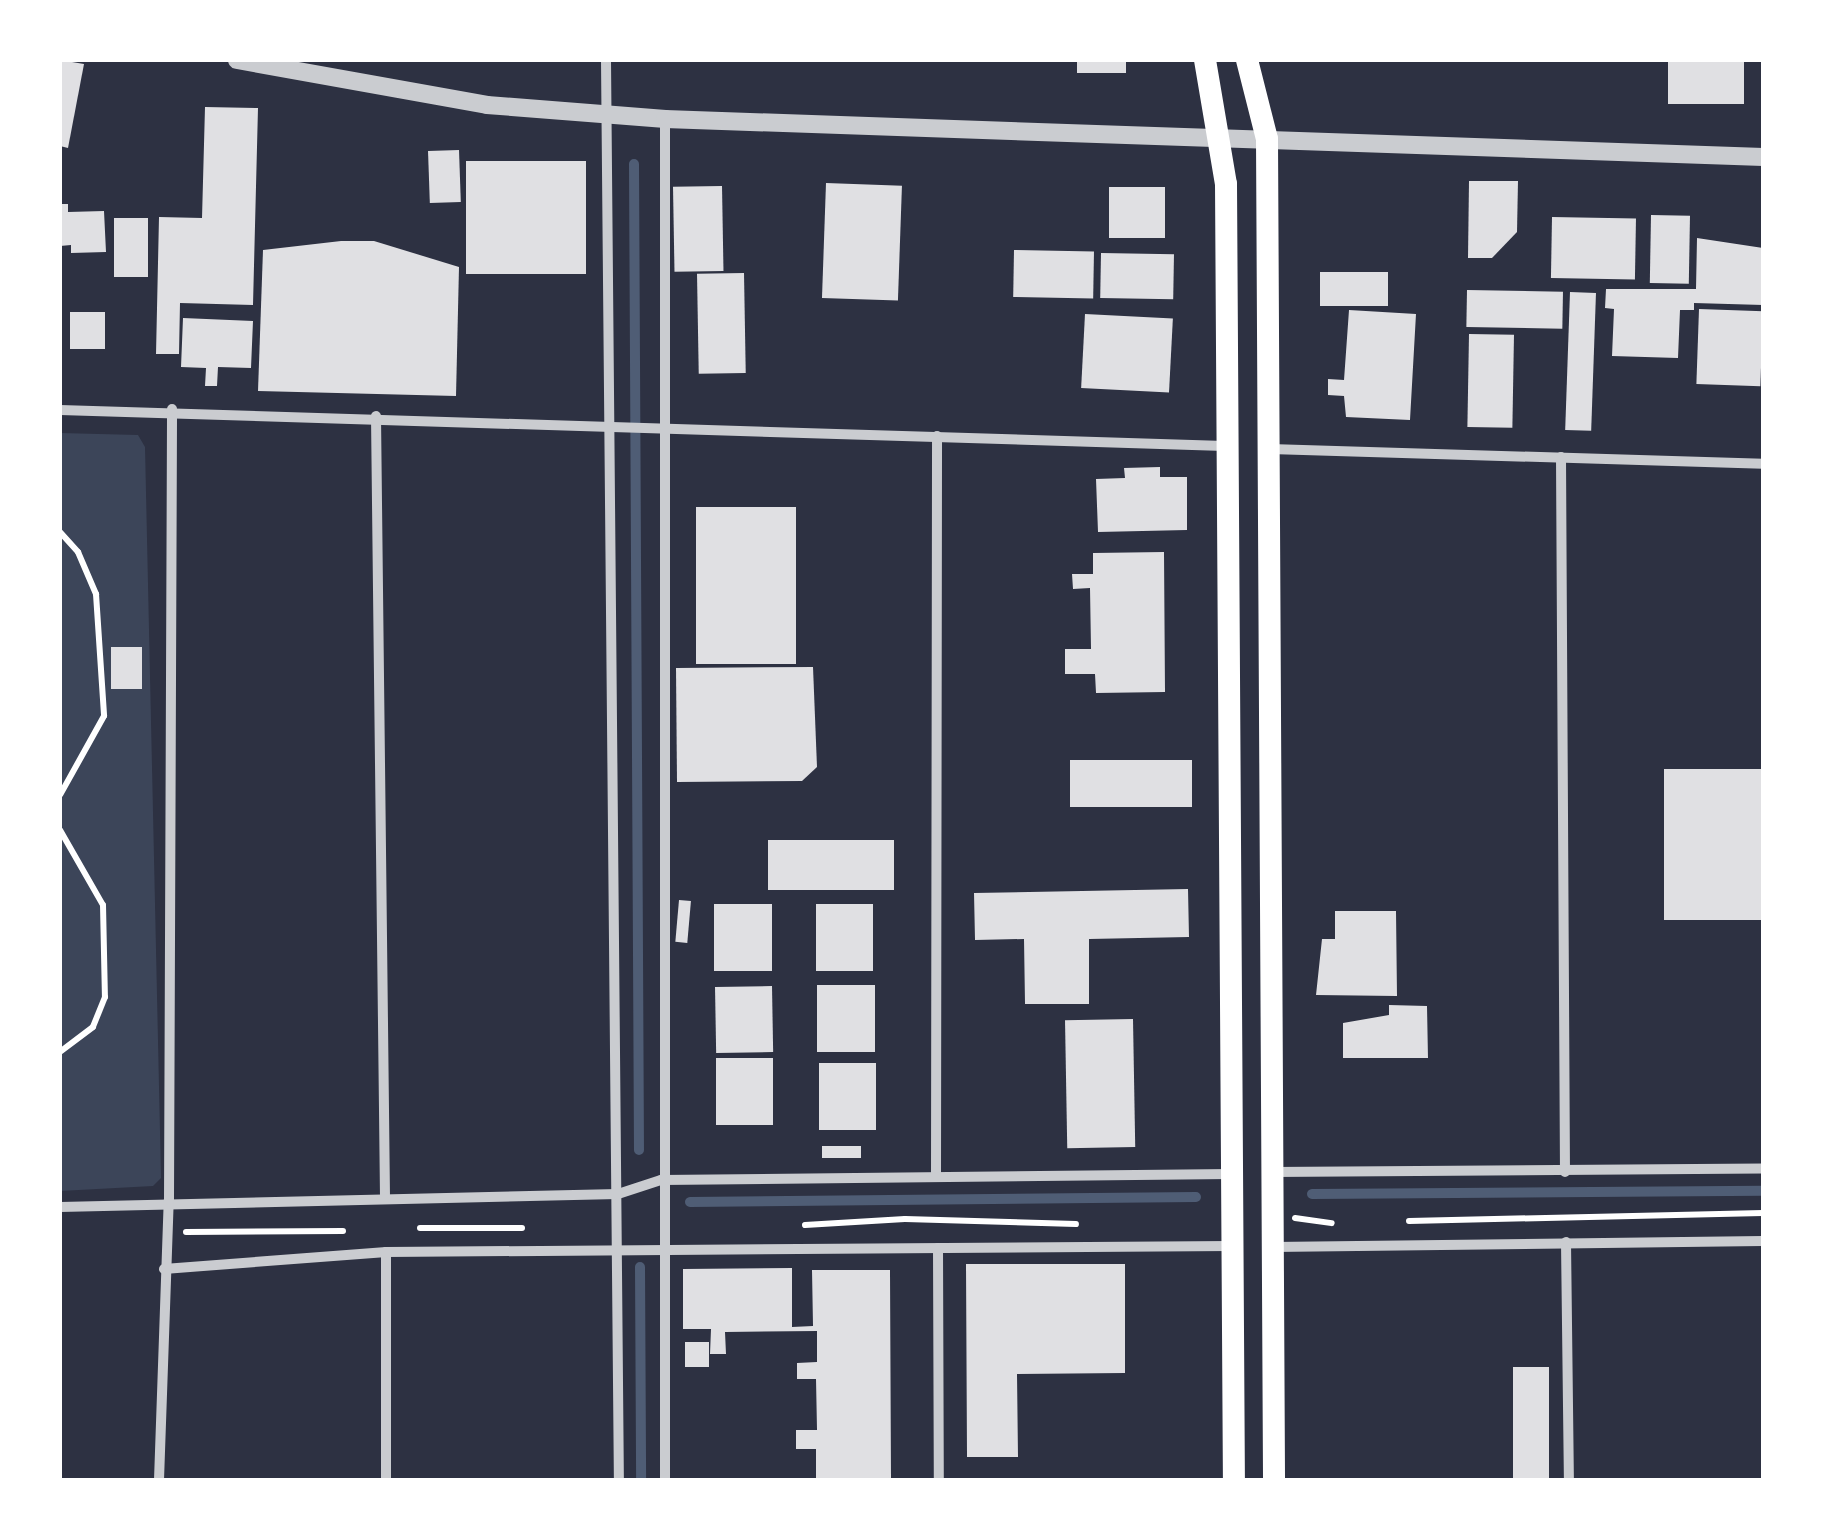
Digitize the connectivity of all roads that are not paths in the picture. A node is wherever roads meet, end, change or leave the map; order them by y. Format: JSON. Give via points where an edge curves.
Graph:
{"nodes":[{"id":1,"x":238,"y":60,"type":"edge"},
{"id":2,"x":606,"y":60,"type":"edge"},
{"id":3,"x":1204,"y":60,"type":"edge"},
{"id":4,"x":1248,"y":60,"type":"edge"},
{"id":5,"x":606,"y":116,"type":"junction"},
{"id":6,"x":666,"y":119,"type":"junction"},
{"id":7,"x":1222,"y":138,"type":"junction"},
{"id":8,"x":1267,"y":138,"type":"junction"},
{"id":9,"x":1763,"y":157,"type":"edge"},
{"id":10,"x":172,"y":409,"type":"junction"},
{"id":11,"x":60,"y":410,"type":"edge"},
{"id":12,"x":376,"y":416,"type":"junction"},
{"id":13,"x":611,"y":423,"type":"junction"},
{"id":14,"x":662,"y":424,"type":"junction"},
{"id":15,"x":936,"y":436,"type":"junction"},
{"id":16,"x":1224,"y":446,"type":"junction"},
{"id":17,"x":1265,"y":449,"type":"junction"},
{"id":18,"x":1561,"y":457,"type":"junction"},
{"id":19,"x":1763,"y":464,"type":"edge"},
{"id":20,"x":1763,"y":1169,"type":"edge"},
{"id":21,"x":1271,"y":1172,"type":"junction"},
{"id":22,"x":1565,"y":1172,"type":"junction"},
{"id":23,"x":1232,"y":1174,"type":"junction"},
{"id":24,"x":936,"y":1175,"type":"junction"},
{"id":25,"x":660,"y":1180,"type":"junction"},
{"id":26,"x":618,"y":1194,"type":"junction"},
{"id":27,"x":385,"y":1198,"type":"junction"},
{"id":28,"x":169,"y":1200,"type":"junction"},
{"id":29,"x":60,"y":1208,"type":"edge"},
{"id":30,"x":1763,"y":1241,"type":"edge"},
{"id":31,"x":1566,"y":1242,"type":"junction"},
{"id":32,"x":1232,"y":1246,"type":"junction"},
{"id":33,"x":1272,"y":1247,"type":"junction"},
{"id":34,"x":938,"y":1248,"type":"junction"},
{"id":35,"x":617,"y":1250,"type":"junction"},
{"id":36,"x":386,"y":1252,"type":"junction"},
{"id":37,"x":663,"y":1252,"type":"junction"},
{"id":38,"x":164,"y":1268,"type":"junction"},
{"id":39,"x":159,"y":1480,"type":"edge"},
{"id":40,"x":386,"y":1480,"type":"edge"},
{"id":41,"x":618,"y":1480,"type":"edge"},
{"id":42,"x":665,"y":1480,"type":"edge"},
{"id":43,"x":939,"y":1480,"type":"edge"},
{"id":44,"x":1234,"y":1480,"type":"edge"},
{"id":45,"x":1274,"y":1480,"type":"edge"},
{"id":46,"x":1569,"y":1480,"type":"edge"}],
"edges":[{"from":1,"to":5,"type":"street","via":[[487,105]]},
{"from":2,"to":5,"type":"street"},
{"from":3,"to":7,"type":"highway"},
{"from":4,"to":8,"type":"highway"},
{"from":5,"to":6,"type":"street"},
{"from":5,"to":13,"type":"street"},
{"from":6,"to":7,"type":"street"},
{"from":6,"to":14,"type":"street"},
{"from":7,"to":8,"type":"street"},
{"from":7,"to":16,"type":"highway"},
{"from":8,"to":9,"type":"street"},
{"from":8,"to":17,"type":"highway"},
{"from":10,"to":11,"type":"street"},
{"from":10,"to":12,"type":"street"},
{"from":10,"to":28,"type":"street"},
{"from":12,"to":13,"type":"street"},
{"from":12,"to":27,"type":"street"},
{"from":13,"to":14,"type":"street"},
{"from":13,"to":26,"type":"street"},
{"from":14,"to":15,"type":"street"},
{"from":14,"to":25,"type":"street"},
{"from":15,"to":16,"type":"street"},
{"from":15,"to":24,"type":"street"},
{"from":16,"to":23,"type":"highway"},
{"from":17,"to":18,"type":"street"},
{"from":17,"to":21,"type":"highway"},
{"from":18,"to":19,"type":"street"},
{"from":18,"to":22,"type":"street"},
{"from":20,"to":22,"type":"street"},
{"from":21,"to":22,"type":"street"},
{"from":21,"to":33,"type":"highway"},
{"from":23,"to":24,"type":"street"},
{"from":23,"to":32,"type":"highway"},
{"from":24,"to":25,"type":"street"},
{"from":25,"to":26,"type":"street"},
{"from":25,"to":37,"type":"street"},
{"from":26,"to":27,"type":"street"},
{"from":26,"to":35,"type":"street"},
{"from":27,"to":28,"type":"street"},
{"from":28,"to":29,"type":"street"},
{"from":28,"to":38,"type":"street"},
{"from":30,"to":31,"type":"street"},
{"from":31,"to":33,"type":"street"},
{"from":31,"to":46,"type":"street"},
{"from":32,"to":34,"type":"street"},
{"from":32,"to":44,"type":"highway"},
{"from":33,"to":45,"type":"highway"},
{"from":34,"to":37,"type":"street"},
{"from":34,"to":43,"type":"street"},
{"from":35,"to":36,"type":"street"},
{"from":35,"to":37,"type":"street"},
{"from":35,"to":41,"type":"street"},
{"from":36,"to":38,"type":"street"},
{"from":36,"to":40,"type":"street"},
{"from":37,"to":42,"type":"street"},
{"from":38,"to":39,"type":"street"}]}
